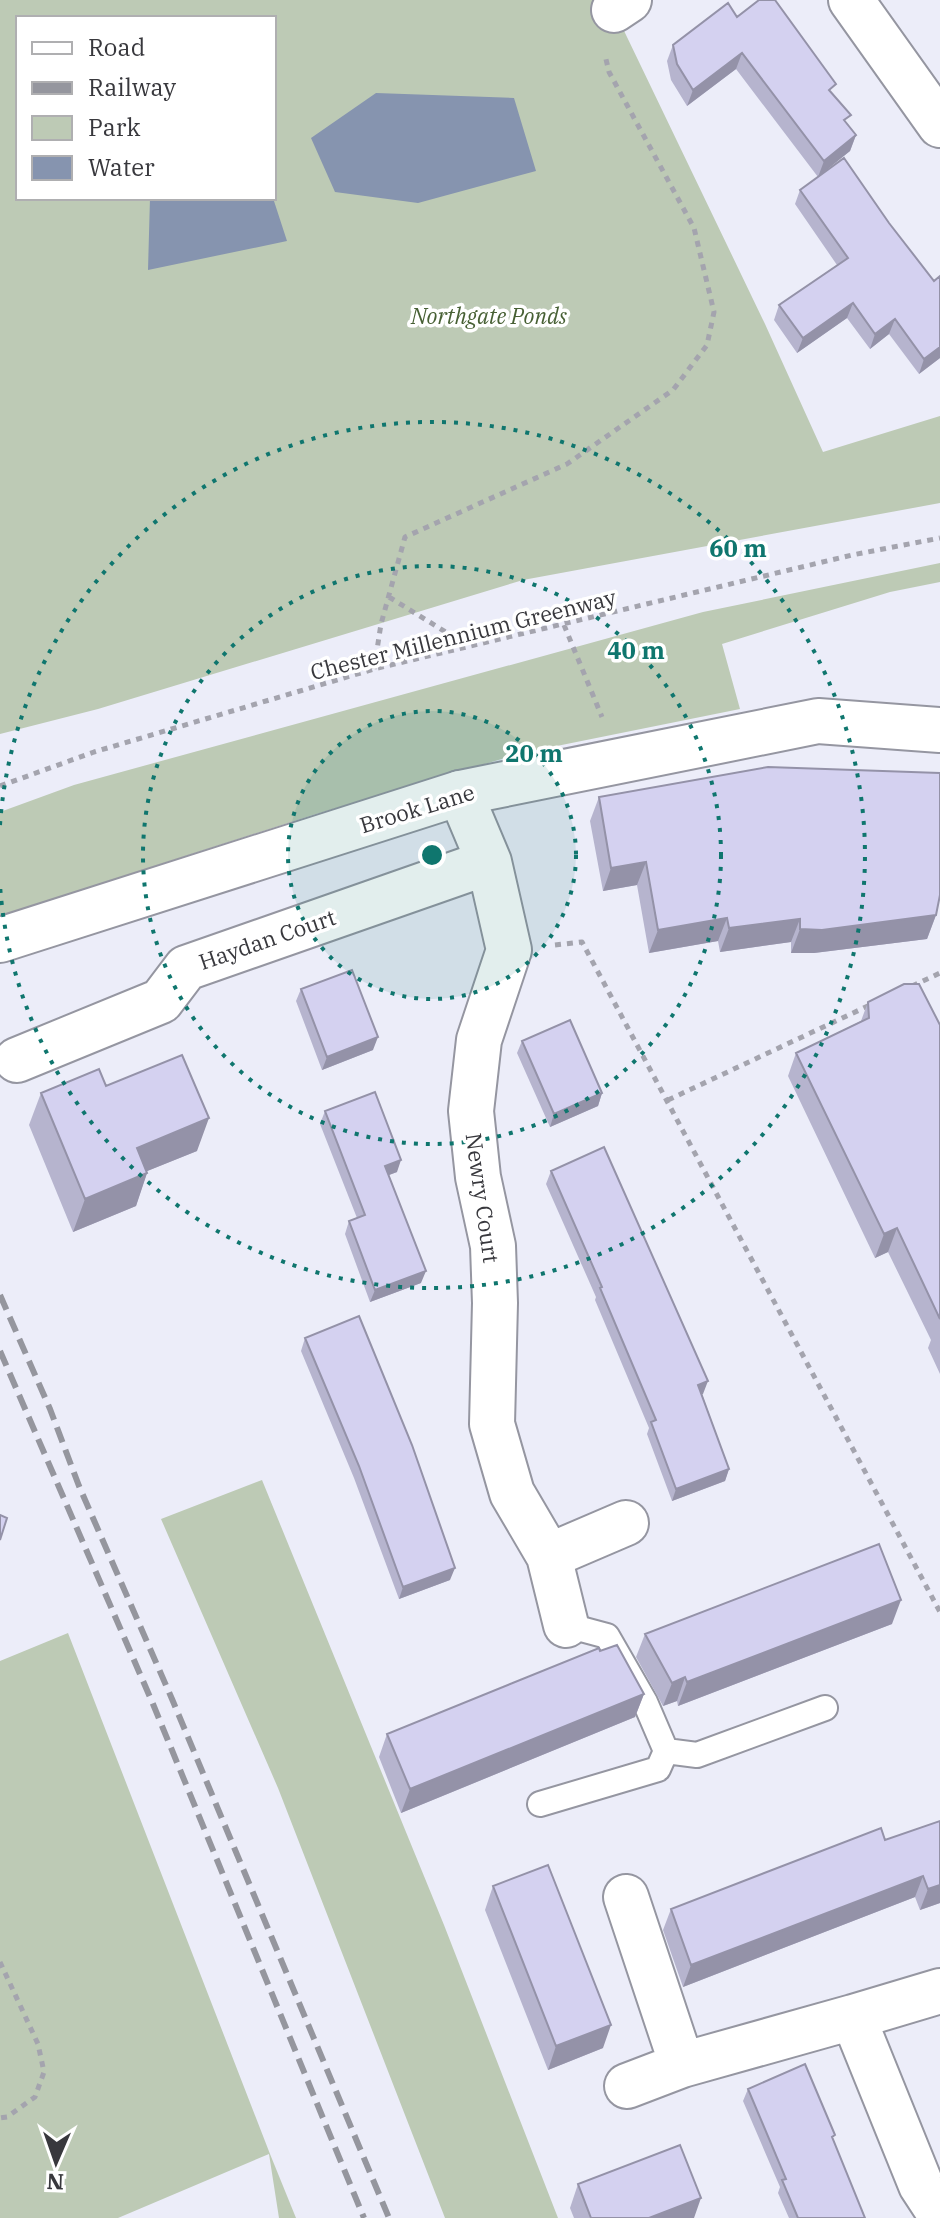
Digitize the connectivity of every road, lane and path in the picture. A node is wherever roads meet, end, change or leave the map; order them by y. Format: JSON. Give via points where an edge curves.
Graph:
{"nodes":[{"id":1,"x":851,"y":0,"type":"edge"},
{"id":2,"x":622,"y":5,"type":"edge"},
{"id":3,"x":940,"y":125,"type":"edge"},
{"id":4,"x":940,"y":538,"type":"edge"},
{"id":5,"x":389,"y":597,"type":"junction"},
{"id":6,"x":564,"y":625,"type":"junction"},
{"id":7,"x":470,"y":647,"type":"junction"},
{"id":8,"x":374,"y":669,"type":"junction"},
{"id":9,"x":940,"y":730,"type":"edge"},
{"id":10,"x":621,"y":762,"type":"junction"},
{"id":11,"x":0,"y":786,"type":"edge"},
{"id":12,"x":460,"y":793,"type":"junction"},
{"id":13,"x":489,"y":862,"type":"junction"},
{"id":14,"x":0,"y":940,"type":"edge"},
{"id":15,"x":509,"y":950,"type":"junction"},
{"id":16,"x":940,"y":973,"type":"edge"},
{"id":17,"x":911,"y":986,"type":"edge"},
{"id":18,"x":883,"y":999,"type":"edge"},
{"id":19,"x":17,"y":1060,"type":"dead end"},
{"id":20,"x":668,"y":1100,"type":"junction"},
{"id":21,"x":626,"y":1523,"type":"dead end"},
{"id":22,"x":549,"y":1556,"type":"junction"},
{"id":23,"x":940,"y":1612,"type":"edge"},
{"id":24,"x":566,"y":1625,"type":"joint"},
{"id":25,"x":825,"y":1708,"type":"dead end"},
{"id":26,"x":666,"y":1751,"type":"junction"},
{"id":27,"x":540,"y":1804,"type":"dead end"},
{"id":28,"x":626,"y":1897,"type":"dead end"},
{"id":29,"x":0,"y":1962,"type":"edge"},
{"id":30,"x":940,"y":1991,"type":"edge"},
{"id":31,"x":853,"y":2017,"type":"junction"},
{"id":32,"x":682,"y":2065,"type":"junction"},
{"id":33,"x":627,"y":2086,"type":"dead end"},
{"id":34,"x":0,"y":2118,"type":"edge"},
{"id":35,"x":940,"y":2214,"type":"edge"}],
"edges":[{"from":1,"to":3,"type":"street"},
{"from":2,"to":5,"type":"path","via":[[601,41],[609,72],[694,228],[714,312],[707,345],[673,390],[567,464],[405,537]]},
{"from":4,"to":6,"type":"path","name":"Chester Millennium Greenway"},
{"from":5,"to":7,"type":"path"},
{"from":5,"to":8,"type":"path"},
{"from":6,"to":7,"type":"path","name":"Chester Millennium Greenway"},
{"from":6,"to":10,"type":"path"},
{"from":7,"to":8,"type":"path","name":"Chester Millennium Greenway"},
{"from":8,"to":11,"type":"path","name":"Chester Millennium Greenway","via":[[94,752]]},
{"from":9,"to":10,"type":"street","name":"Brook Lane","via":[[818,721]]},
{"from":10,"to":12,"type":"street","name":"Brook Lane"},
{"from":12,"to":13,"type":"street"},
{"from":12,"to":14,"type":"street","name":"Brook Lane"},
{"from":13,"to":15,"type":"street"},
{"from":13,"to":19,"type":"street","name":"Haydan Court","via":[[186,968],[161,1001]]},
{"from":15,"to":20,"type":"path","via":[[582,942]]},
{"from":15,"to":22,"type":"street","name":"Newry Court","via":[[479,1040],[471,1111],[493,1246],[492,1424],[512,1493]]},
{"from":16,"to":17,"type":"path"},
{"from":18,"to":20,"type":"path"},
{"from":20,"to":23,"type":"path"},
{"from":21,"to":22,"type":"street"},
{"from":22,"to":24,"type":"street","name":"Newry Court"},
{"from":24,"to":26,"type":"lane","via":[[607,1636]]},
{"from":25,"to":26,"type":"lane","via":[[697,1755]]},
{"from":26,"to":27,"type":"lane","via":[[658,1769]]},
{"from":28,"to":32,"type":"street"},
{"from":29,"to":34,"type":"path","via":[[38,2044],[44,2072],[35,2097]]},
{"from":30,"to":31,"type":"street"},
{"from":31,"to":32,"type":"street"},
{"from":31,"to":35,"type":"street","via":[[921,2185]]},
{"from":32,"to":33,"type":"street"}]}
